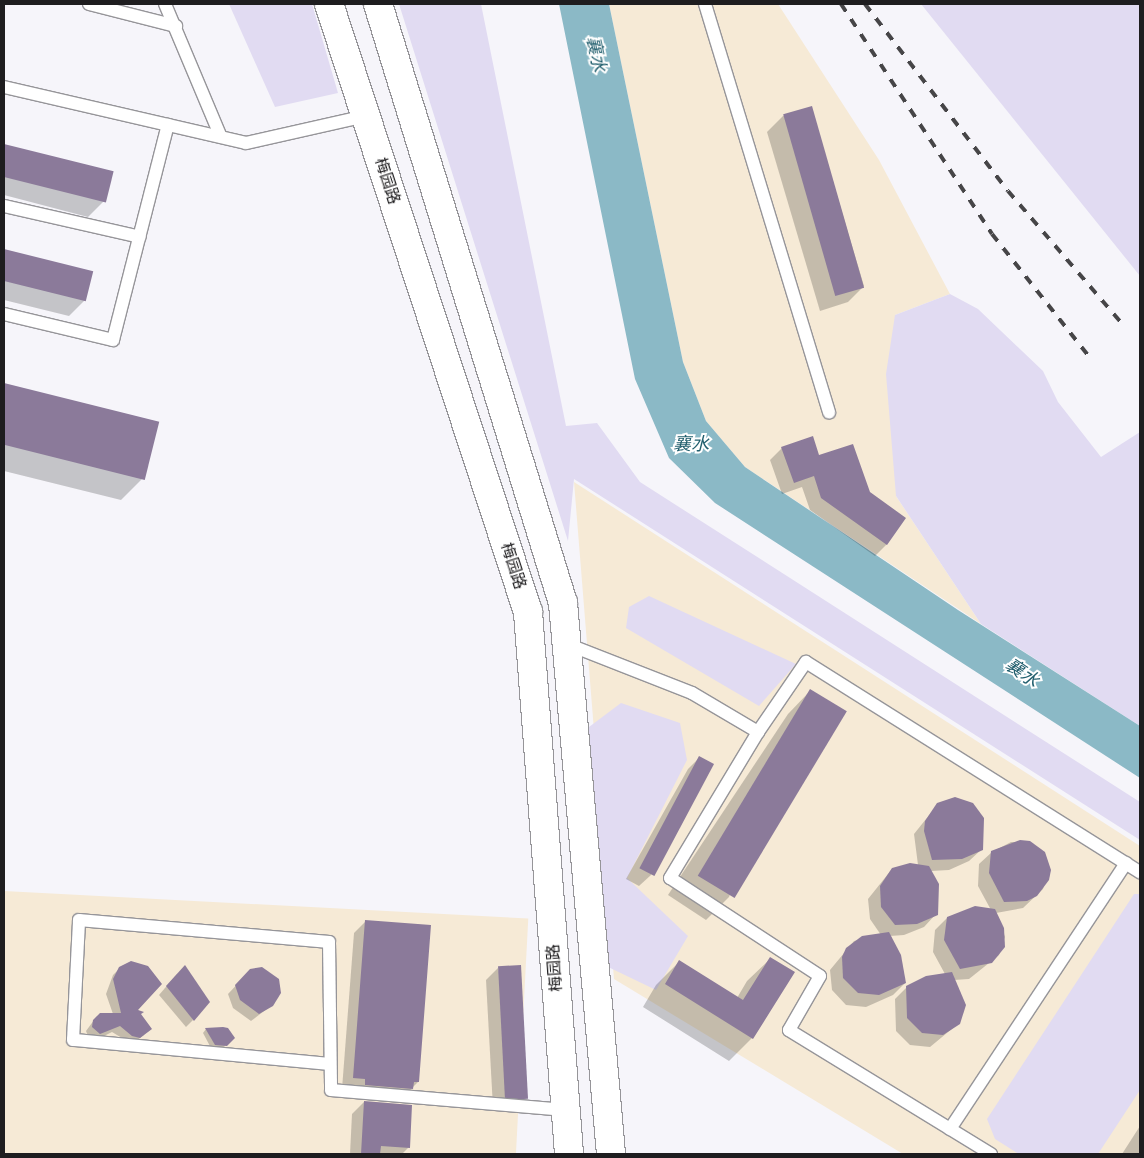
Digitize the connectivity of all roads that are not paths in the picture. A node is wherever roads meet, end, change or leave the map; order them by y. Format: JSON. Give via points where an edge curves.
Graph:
{"nodes":[{"id":1,"x":89,"y":4,"type":"edge"},
{"id":2,"x":165,"y":4,"type":"edge"},
{"id":3,"x":329,"y":4,"type":"edge"},
{"id":4,"x":378,"y":4,"type":"edge"},
{"id":5,"x":705,"y":4,"type":"edge"},
{"id":6,"x":176,"y":26,"type":"junction"},
{"id":7,"x":4,"y":87,"type":"edge"},
{"id":8,"x":366,"y":116,"type":"junction"},
{"id":9,"x":168,"y":125,"type":"junction"},
{"id":10,"x":221,"y":137,"type":"junction"},
{"id":11,"x":4,"y":206,"type":"edge"},
{"id":12,"x":140,"y":237,"type":"junction"},
{"id":13,"x":4,"y":314,"type":"edge"},
{"id":14,"x":829,"y":413,"type":"dead end"},
{"id":15,"x":567,"y":644,"type":"junction"},
{"id":16,"x":758,"y":732,"type":"junction"},
{"id":17,"x":1126,"y":863,"type":"junction"},
{"id":18,"x":1140,"y":872,"type":"edge"},
{"id":19,"x":329,"y":1064,"type":"junction"},
{"id":20,"x":566,"y":1110,"type":"junction"},
{"id":21,"x":950,"y":1129,"type":"junction"},
{"id":22,"x":569,"y":1154,"type":"edge"},
{"id":23,"x":611,"y":1154,"type":"edge"},
{"id":24,"x":991,"y":1154,"type":"edge"}],
"edges":[{"from":1,"to":6,"type":"lane"},
{"from":2,"to":6,"type":"lane"},
{"from":3,"to":8,"type":"main road","name":"梅园路"},
{"from":4,"to":15,"type":"main road","via":[[563,603]]},
{"from":5,"to":14,"type":"lane"},
{"from":6,"to":10,"type":"lane"},
{"from":7,"to":9,"type":"lane"},
{"from":8,"to":10,"type":"lane","via":[[246,143]]},
{"from":8,"to":20,"type":"main road","name":"梅园路","via":[[528,612]]},
{"from":9,"to":10,"type":"lane"},
{"from":9,"to":12,"type":"lane"},
{"from":11,"to":12,"type":"lane"},
{"from":12,"to":13,"type":"lane","via":[[113,340]]},
{"from":15,"to":16,"type":"lane","via":[[692,693]]},
{"from":15,"to":23,"type":"main road"},
{"from":16,"to":17,"type":"lane","via":[[806,662]]},
{"from":16,"to":21,"type":"lane","via":[[670,878],[820,976],[788,1030]]},
{"from":17,"to":18,"type":"lane"},
{"from":17,"to":21,"type":"lane"},
{"from":19,"to":19,"type":"lane","via":[[329,942],[79,920],[73,1040]]},
{"from":19,"to":20,"type":"lane","via":[[331,1090]]},
{"from":20,"to":22,"type":"main road","name":"梅园路"},
{"from":21,"to":24,"type":"lane"}]}
